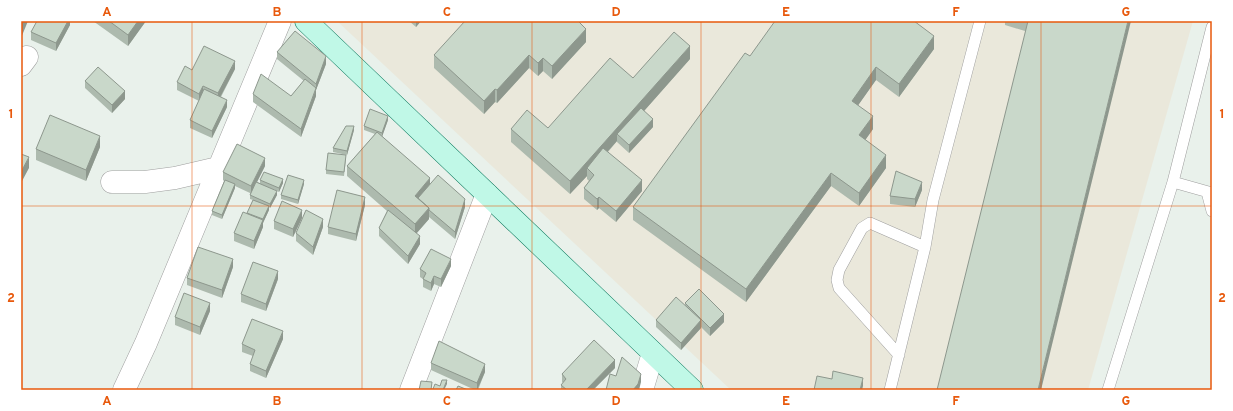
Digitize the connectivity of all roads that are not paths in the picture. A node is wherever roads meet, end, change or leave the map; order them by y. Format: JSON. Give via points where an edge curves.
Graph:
{"nodes":[{"id":1,"x":280,"y":21,"type":"edge"},
{"id":2,"x":306,"y":21,"type":"edge"},
{"id":3,"x":980,"y":21,"type":"edge"},
{"id":4,"x":1212,"y":27,"type":"edge"},
{"id":5,"x":218,"y":168,"type":"junction"},
{"id":6,"x":112,"y":182,"type":"dead end"},
{"id":7,"x":1173,"y":182,"type":"junction"},
{"id":8,"x":1209,"y":193,"type":"edge"},
{"id":9,"x":487,"y":194,"type":"junction"},
{"id":10,"x":1212,"y":211,"type":"edge"},
{"id":11,"x":925,"y":247,"type":"junction"},
{"id":12,"x":653,"y":353,"type":"junction"},
{"id":13,"x":899,"y":355,"type":"junction"},
{"id":14,"x":124,"y":390,"type":"edge"},
{"id":15,"x":411,"y":390,"type":"edge"},
{"id":16,"x":642,"y":390,"type":"edge"},
{"id":17,"x":692,"y":390,"type":"edge"},
{"id":18,"x":890,"y":390,"type":"edge"},
{"id":19,"x":1108,"y":390,"type":"edge"}],
"edges":[{"from":1,"to":5,"type":"street"},
{"from":2,"to":9,"type":"street"},
{"from":3,"to":11,"type":"lane","via":[[933,200]]},
{"from":4,"to":7,"type":"lane"},
{"from":5,"to":6,"type":"street","via":[[145,182]]},
{"from":5,"to":14,"type":"street"},
{"from":7,"to":8,"type":"lane"},
{"from":7,"to":19,"type":"lane"},
{"from":8,"to":10,"type":"lane"},
{"from":9,"to":12,"type":"street"},
{"from":9,"to":15,"type":"street"},
{"from":11,"to":13,"type":"lane"},
{"from":11,"to":13,"type":"lane","via":[[870,223],[862,228],[839,270],[839,288]]},
{"from":12,"to":16,"type":"street"},
{"from":12,"to":17,"type":"street"},
{"from":13,"to":18,"type":"lane"}]}
